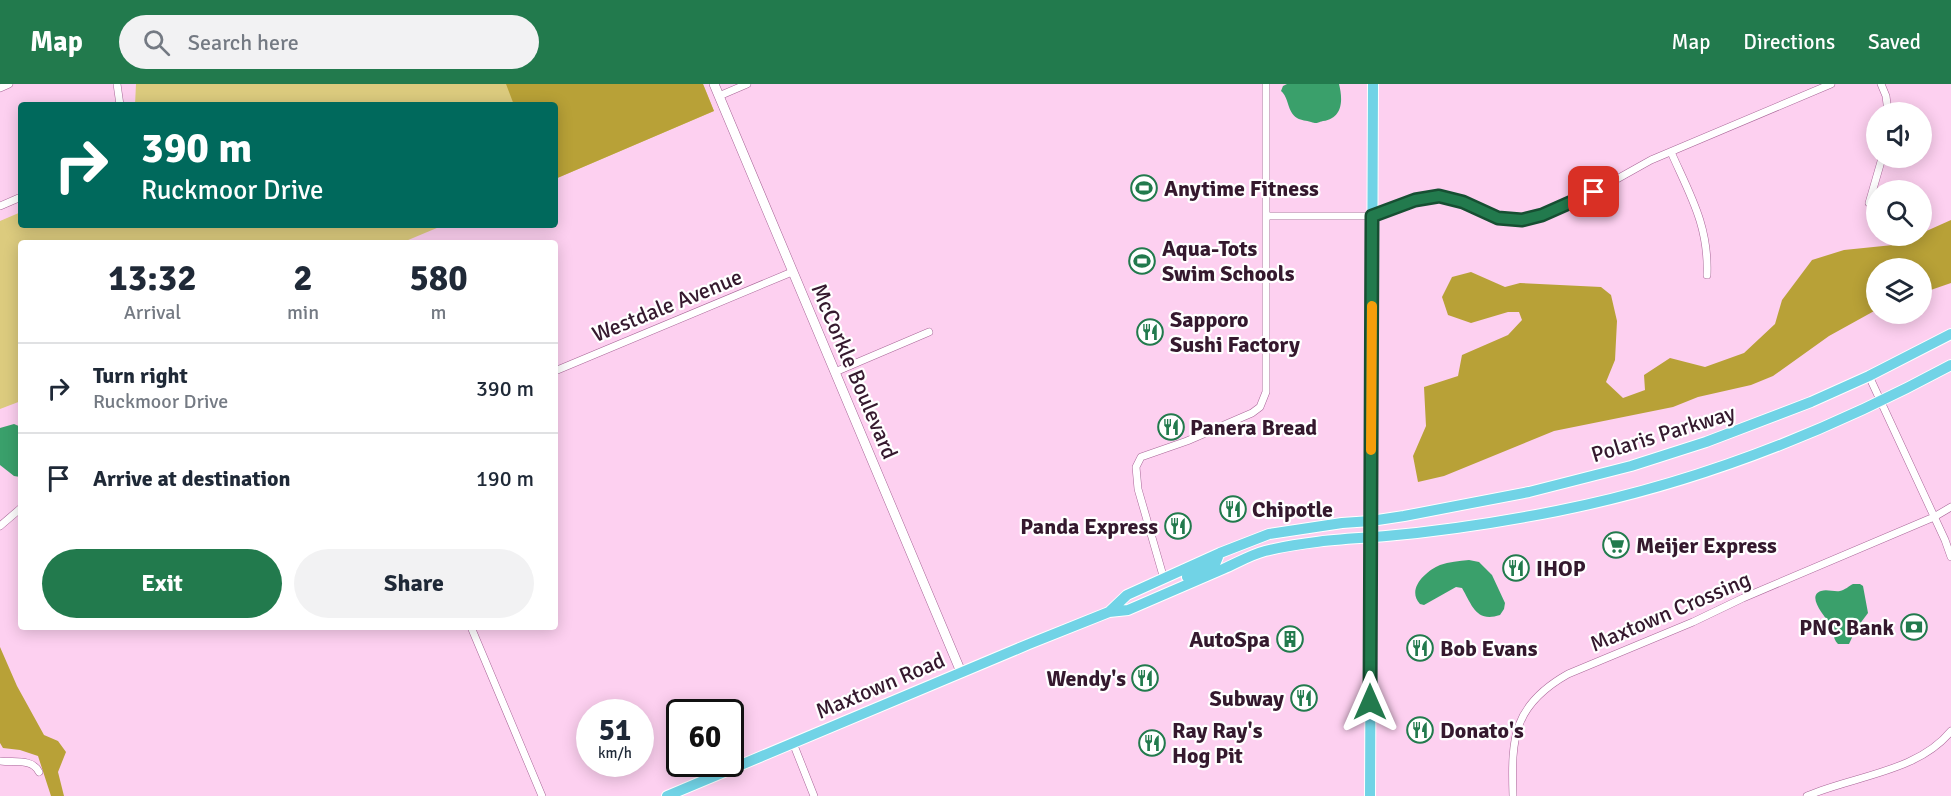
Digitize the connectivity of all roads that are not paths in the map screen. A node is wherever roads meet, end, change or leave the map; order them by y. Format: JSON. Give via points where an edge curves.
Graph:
{"nodes":[{"id":1,"x":9,"y":84,"type":"edge"},
{"id":2,"x":117,"y":84,"type":"edge"},
{"id":3,"x":714,"y":84,"type":"edge"},
{"id":4,"x":747,"y":84,"type":"edge"},
{"id":5,"x":1266,"y":84,"type":"edge"},
{"id":6,"x":1373,"y":84,"type":"edge"},
{"id":7,"x":1831,"y":84,"type":"edge"},
{"id":8,"x":1881,"y":84,"type":"edge"},
{"id":9,"x":0,"y":88,"type":"edge"},
{"id":10,"x":719,"y":96,"type":"junction"},
{"id":11,"x":120,"y":102,"type":"edge"},
{"id":12,"x":1887,"y":102,"type":"edge"},
{"id":13,"x":1671,"y":152,"type":"junction"},
{"id":14,"x":18,"y":198,"type":"edge"},
{"id":15,"x":0,"y":206,"type":"edge"},
{"id":16,"x":1266,"y":216,"type":"junction"},
{"id":17,"x":1372,"y":216,"type":"junction"},
{"id":18,"x":792,"y":272,"type":"junction"},
{"id":19,"x":1707,"y":275,"type":"dead end"},
{"id":20,"x":930,"y":332,"type":"dead end"},
{"id":21,"x":1951,"y":334,"type":"edge"},
{"id":22,"x":1951,"y":365,"type":"edge"},
{"id":23,"x":558,"y":370,"type":"edge"},
{"id":24,"x":835,"y":372,"type":"junction"},
{"id":25,"x":1869,"y":376,"type":"junction"},
{"id":26,"x":1880,"y":401,"type":"junction"},
{"id":27,"x":1951,"y":507,"type":"edge"},
{"id":28,"x":18,"y":511,"type":"edge"},
{"id":29,"x":1934,"y":517,"type":"junction"},
{"id":30,"x":1371,"y":521,"type":"junction"},
{"id":31,"x":0,"y":526,"type":"edge"},
{"id":32,"x":1371,"y":537,"type":"junction"},
{"id":33,"x":1220,"y":554,"type":"junction"},
{"id":34,"x":1951,"y":557,"type":"edge"},
{"id":35,"x":1164,"y":579,"type":"junction"},
{"id":36,"x":1164,"y":594,"type":"junction"},
{"id":37,"x":1109,"y":612,"type":"junction"},
{"id":38,"x":472,"y":630,"type":"edge"},
{"id":39,"x":961,"y":672,"type":"junction"},
{"id":40,"x":1951,"y":731,"type":"edge"},
{"id":41,"x":793,"y":743,"type":"junction"},
{"id":42,"x":0,"y":761,"type":"edge"},
{"id":43,"x":39,"y":772,"type":"dead end"},
{"id":44,"x":543,"y":796,"type":"edge"},
{"id":45,"x":667,"y":796,"type":"edge"},
{"id":46,"x":814,"y":796,"type":"edge"},
{"id":47,"x":1370,"y":796,"type":"edge"},
{"id":48,"x":1513,"y":796,"type":"edge"},
{"id":49,"x":1807,"y":796,"type":"edge"}],
"edges":[{"from":1,"to":9,"type":"street"},
{"from":2,"to":11,"type":"street"},
{"from":3,"to":10,"type":"street","name":"McCorkle Boulevard"},
{"from":4,"to":10,"type":"street"},
{"from":5,"to":16,"type":"street"},
{"from":6,"to":17,"type":"main road"},
{"from":7,"to":13,"type":"street"},
{"from":8,"to":12,"type":"street"},
{"from":10,"to":18,"type":"street","name":"McCorkle Boulevard"},
{"from":13,"to":17,"type":"street","via":[[1583,198],[1531,218],[1498,218],[1439,196],[1415,200]]},
{"from":13,"to":19,"type":"street","via":[[1702,224]]},
{"from":14,"to":15,"type":"street"},
{"from":16,"to":17,"type":"street"},
{"from":16,"to":35,"type":"street","via":[[1266,392],[1260,407],[1141,457],[1136,467],[1138,489]]},
{"from":17,"to":30,"type":"main road"},
{"from":18,"to":23,"type":"street","name":"Westdale Avenue"},
{"from":18,"to":24,"type":"street","name":"McCorkle Boulevard"},
{"from":20,"to":24,"type":"street"},
{"from":21,"to":25,"type":"main road","name":"Polaris Parkway"},
{"from":22,"to":26,"type":"main road","name":"Polaris Parkway"},
{"from":24,"to":39,"type":"street","name":"McCorkle Boulevard"},
{"from":25,"to":26,"type":"street"},
{"from":25,"to":30,"type":"main road","name":"Polaris Parkway","via":[[1752,426],[1640,463],[1529,492]]},
{"from":26,"to":29,"type":"street"},
{"from":26,"to":32,"type":"main road","name":"Polaris Parkway","via":[[1788,442],[1699,474],[1593,503],[1474,525]]},
{"from":27,"to":29,"type":"street","name":"Maxtown Crossing"},
{"from":28,"to":31,"type":"street"},
{"from":29,"to":34,"type":"street"},
{"from":29,"to":48,"type":"street","name":"Maxtown Crossing","via":[[1555,681],[1534,699],[1515,735]]},
{"from":30,"to":32,"type":"main road"},
{"from":30,"to":33,"type":"main road","name":"Maxtown Road","via":[[1269,534]]},
{"from":32,"to":36,"type":"main road","name":"Maxtown Road","via":[[1264,551]]},
{"from":32,"to":47,"type":"main road"},
{"from":33,"to":35,"type":"main road","name":"Maxtown Road"},
{"from":33,"to":36,"type":"main road","via":[[1216,562],[1169,586]]},
{"from":35,"to":37,"type":"main road","name":"Maxtown Road","via":[[1127,595]]},
{"from":36,"to":37,"type":"main road","name":"Maxtown Road","via":[[1128,610]]},
{"from":37,"to":39,"type":"main road","name":"Maxtown Road"},
{"from":38,"to":44,"type":"street"},
{"from":39,"to":41,"type":"main road","name":"Maxtown Road"},
{"from":40,"to":49,"type":"street","via":[[1938,745],[1917,757]]},
{"from":41,"to":45,"type":"main road","name":"Maxtown Road"},
{"from":41,"to":46,"type":"street"},
{"from":42,"to":43,"type":"street","via":[[31,762]]}]}
